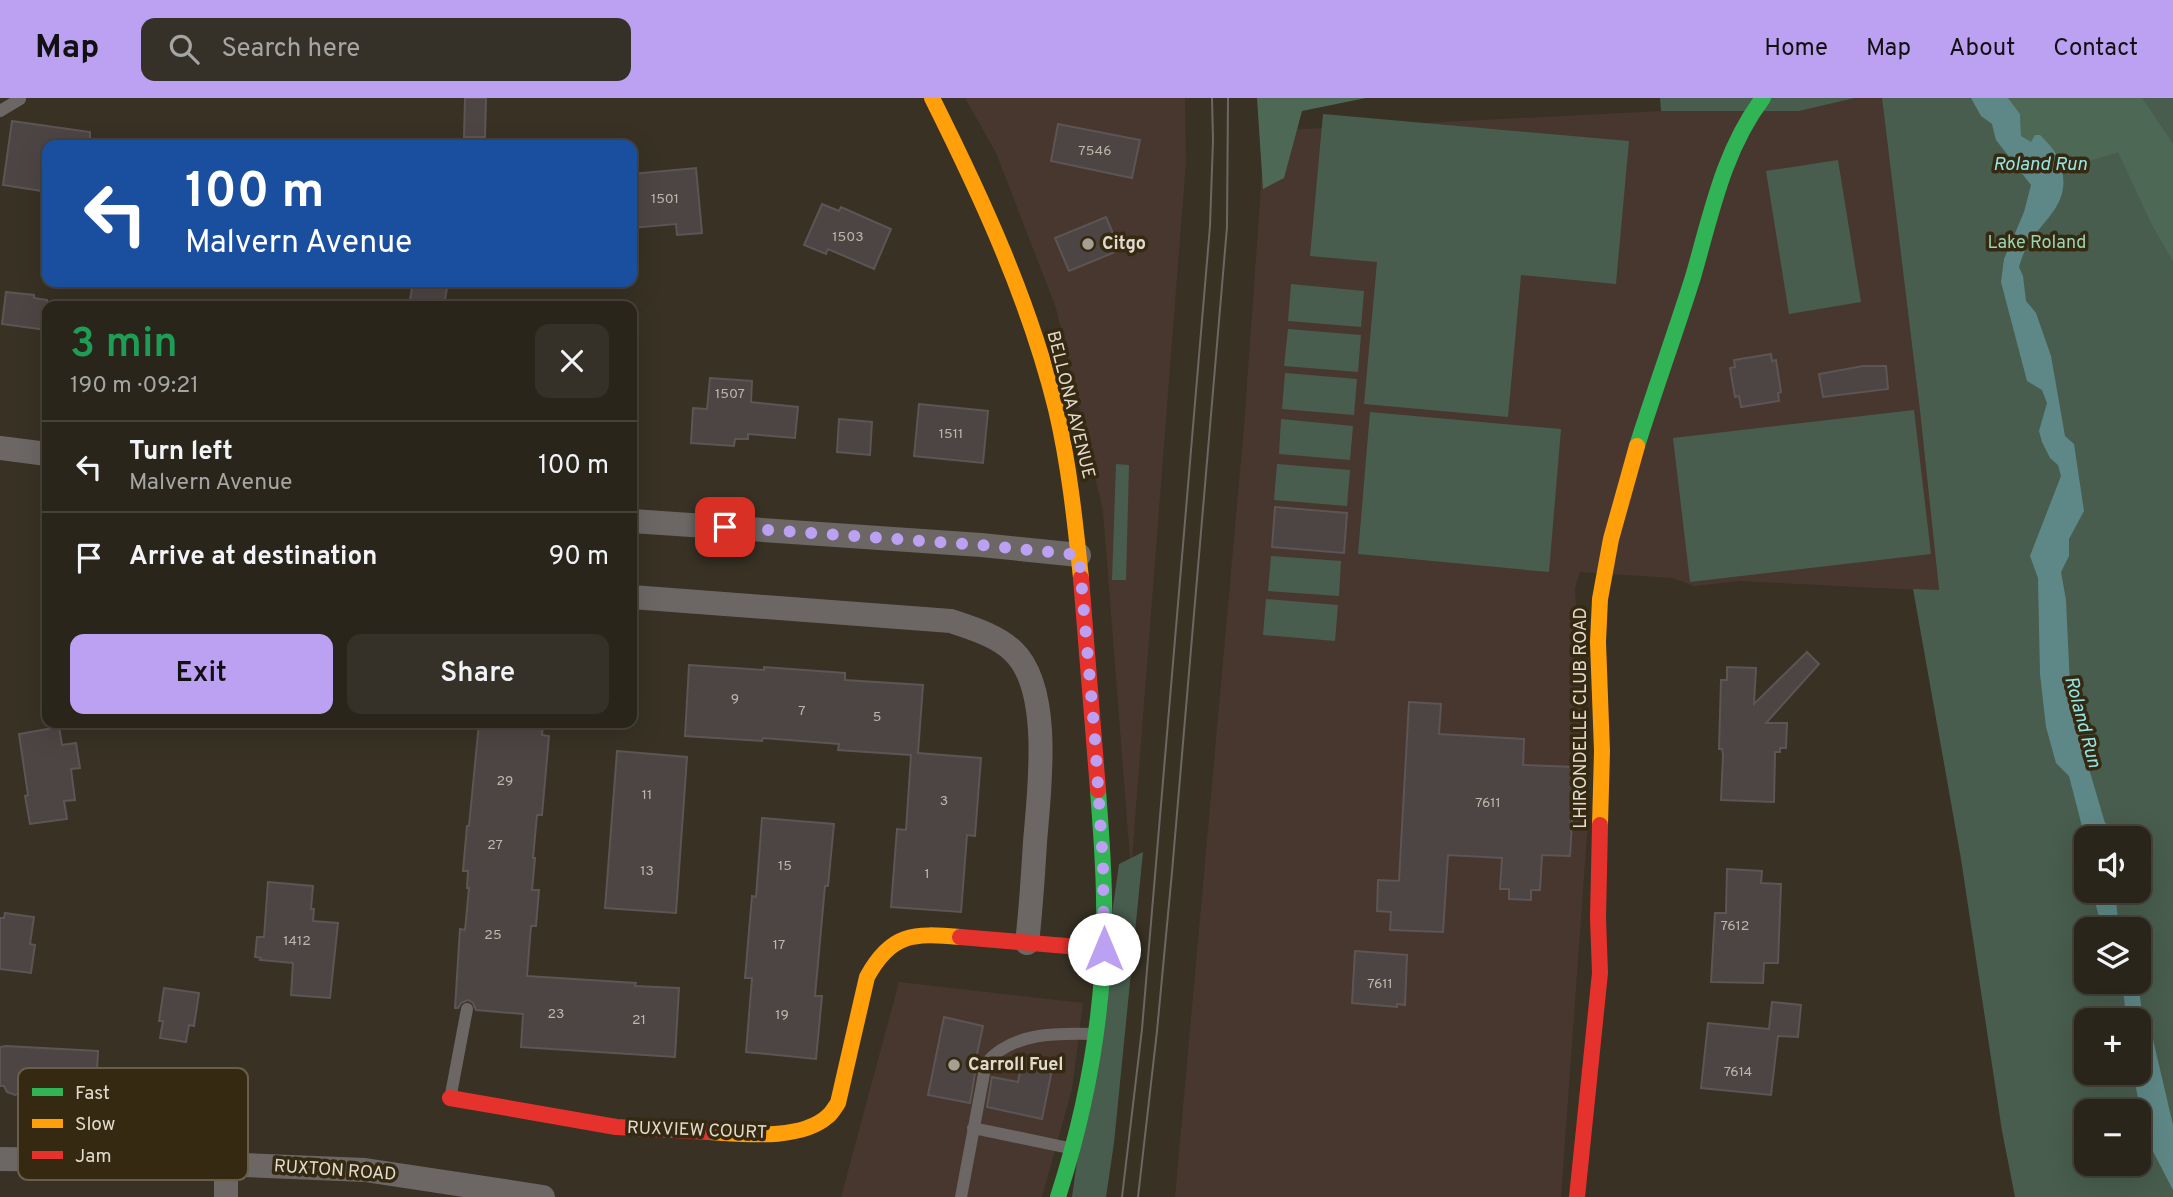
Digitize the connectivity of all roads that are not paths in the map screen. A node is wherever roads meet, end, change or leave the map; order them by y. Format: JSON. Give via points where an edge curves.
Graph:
{"nodes":[{"id":1,"x":932,"y":98,"type":"edge"},
{"id":2,"x":1763,"y":98,"type":"edge"},
{"id":3,"x":20,"y":99,"type":"edge"},
{"id":4,"x":0,"y":111,"type":"edge"},
{"id":5,"x":0,"y":448,"type":"edge"},
{"id":6,"x":42,"y":453,"type":"edge"},
{"id":7,"x":637,"y":521,"type":"edge"},
{"id":8,"x":1079,"y":555,"type":"junction"},
{"id":9,"x":637,"y":597,"type":"edge"},
{"id":10,"x":1027,"y":943,"type":"junction"},
{"id":11,"x":1104,"y":949,"type":"junction"},
{"id":12,"x":467,"y":1009,"type":"dead end"},
{"id":13,"x":1095,"y":1034,"type":"junction"},
{"id":14,"x":450,"y":1098,"type":"joint"},
{"id":15,"x":973,"y":1128,"type":"junction"},
{"id":16,"x":1073,"y":1149,"type":"junction"},
{"id":17,"x":0,"y":1159,"type":"edge"},
{"id":18,"x":18,"y":1159,"type":"edge"},
{"id":19,"x":248,"y":1166,"type":"edge"},
{"id":20,"x":543,"y":1197,"type":"edge"},
{"id":21,"x":961,"y":1197,"type":"edge"},
{"id":22,"x":1058,"y":1197,"type":"edge"},
{"id":23,"x":1577,"y":1197,"type":"edge"}],
"edges":[{"from":1,"to":8,"type":"street","name":"BELLONA AVENUE","via":[[1023,300],[1061,434]]},
{"from":2,"to":23,"type":"street","name":"LHIRONDELLE CLUB ROAD","via":[[1746,120],[1727,162],[1642,430],[1602,579],[1598,636],[1600,973]]},
{"from":3,"to":4,"type":"lane"},
{"from":5,"to":6,"type":"street"},
{"from":7,"to":8,"type":"street"},
{"from":8,"to":11,"type":"street","name":"BELLONA AVENUE","via":[[1103,864]]},
{"from":9,"to":10,"type":"street","via":[[951,621],[984,633],[1013,651],[1029,675],[1041,738]]},
{"from":10,"to":11,"type":"street","name":"RUXVIEW COURT"},
{"from":10,"to":14,"type":"street","name":"RUXVIEW COURT","via":[[946,936],[908,937],[892,944],[867,977],[838,1103],[816,1124],[781,1134],[616,1127]]},
{"from":11,"to":13,"type":"street","name":"BELLONA AVENUE"},
{"from":12,"to":14,"type":"lane"},
{"from":13,"to":15,"type":"lane","via":[[1053,1033],[994,1054],[986,1063]]},
{"from":13,"to":16,"type":"street","name":"BELLONA AVENUE"},
{"from":15,"to":16,"type":"lane"},
{"from":15,"to":21,"type":"lane"},
{"from":16,"to":22,"type":"street","name":"BELLONA AVENUE"},
{"from":17,"to":18,"type":"street","name":"RUXTON ROAD"},
{"from":19,"to":20,"type":"street","name":"RUXTON ROAD","via":[[365,1170]]}]}
